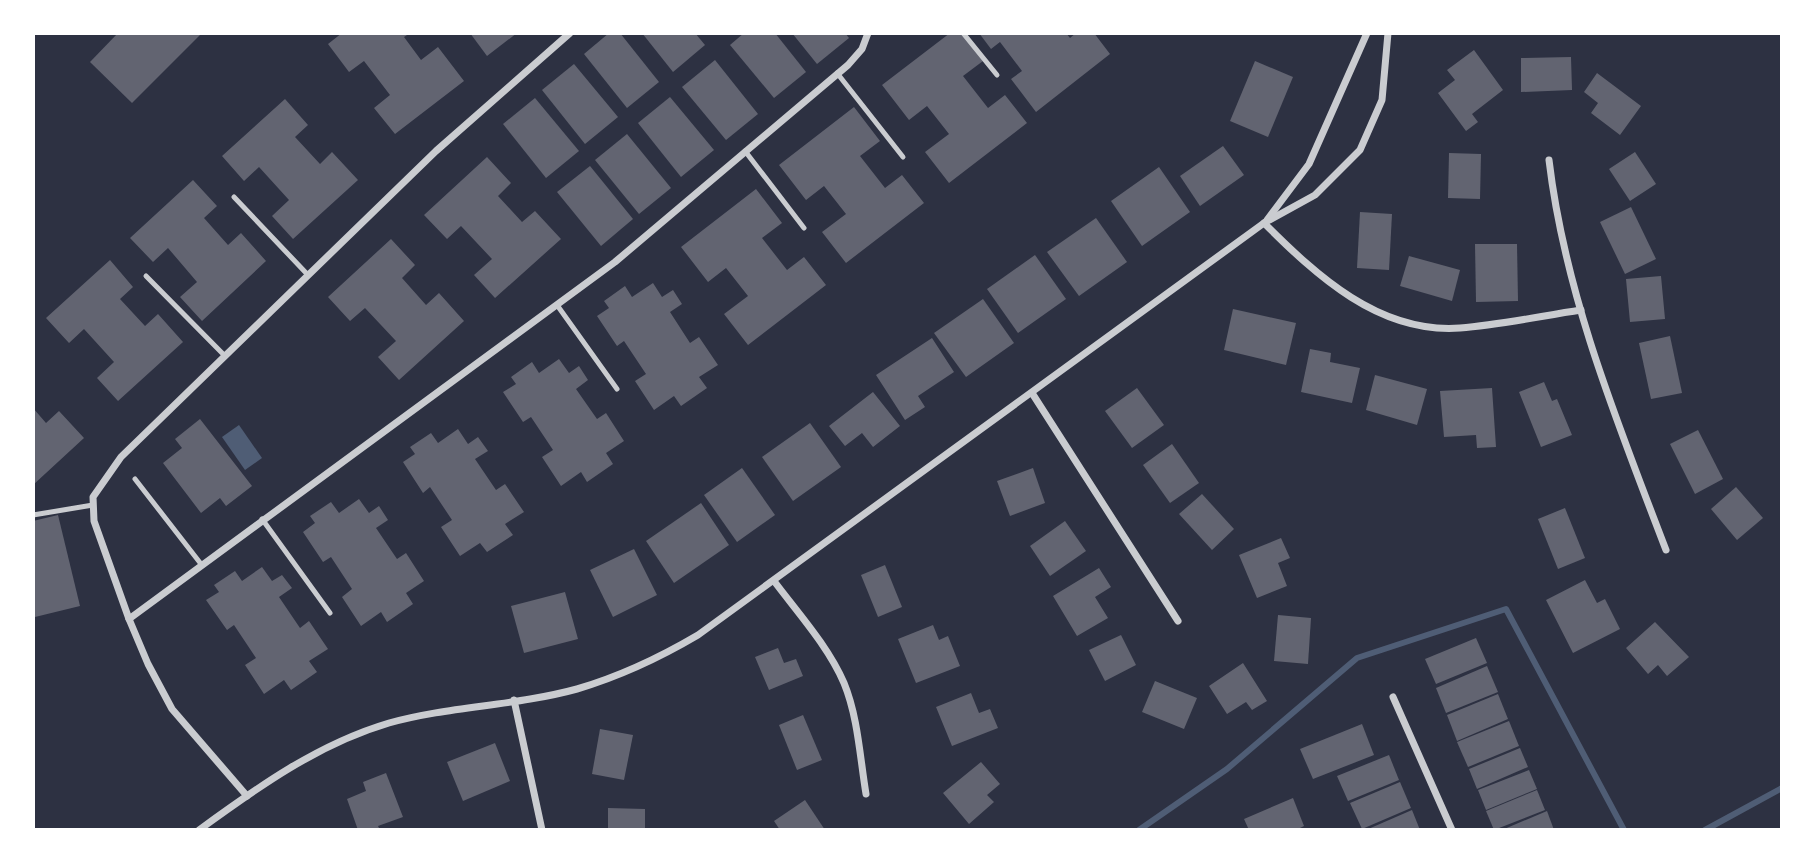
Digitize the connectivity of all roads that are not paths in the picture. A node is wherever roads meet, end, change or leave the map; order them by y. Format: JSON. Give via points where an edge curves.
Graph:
{"nodes":[{"id":1,"x":570,"y":33,"type":"edge"},
{"id":2,"x":868,"y":33,"type":"edge"},
{"id":3,"x":963,"y":33,"type":"edge"},
{"id":4,"x":1367,"y":33,"type":"edge"},
{"id":5,"x":1388,"y":33,"type":"edge"},
{"id":6,"x":837,"y":74,"type":"junction"},
{"id":7,"x":997,"y":75,"type":"dead end"},
{"id":8,"x":746,"y":151,"type":"junction"},
{"id":9,"x":903,"y":157,"type":"dead end"},
{"id":10,"x":1549,"y":160,"type":"dead end"},
{"id":11,"x":234,"y":197,"type":"dead end"},
{"id":12,"x":1264,"y":223,"type":"junction"},
{"id":13,"x":804,"y":228,"type":"dead end"},
{"id":14,"x":308,"y":275,"type":"junction"},
{"id":15,"x":146,"y":276,"type":"dead end"},
{"id":16,"x":557,"y":305,"type":"junction"},
{"id":17,"x":1581,"y":310,"type":"junction"},
{"id":18,"x":225,"y":356,"type":"junction"},
{"id":19,"x":617,"y":389,"type":"dead end"},
{"id":20,"x":1032,"y":393,"type":"junction"},
{"id":21,"x":135,"y":479,"type":"dead end"},
{"id":22,"x":93,"y":505,"type":"junction"},
{"id":23,"x":33,"y":515,"type":"edge"},
{"id":24,"x":262,"y":519,"type":"junction"},
{"id":25,"x":1667,"y":550,"type":"dead end"},
{"id":26,"x":201,"y":564,"type":"junction"},
{"id":27,"x":774,"y":580,"type":"junction"},
{"id":28,"x":331,"y":613,"type":"dead end"},
{"id":29,"x":129,"y":619,"type":"junction"},
{"id":30,"x":1178,"y":621,"type":"dead end"},
{"id":31,"x":1392,"y":697,"type":"dead end"},
{"id":32,"x":514,"y":700,"type":"junction"},
{"id":33,"x":866,"y":794,"type":"dead end"},
{"id":34,"x":247,"y":796,"type":"junction"},
{"id":35,"x":199,"y":830,"type":"edge"},
{"id":36,"x":542,"y":830,"type":"edge"},
{"id":37,"x":1452,"y":830,"type":"edge"}],
"edges":[{"from":1,"to":14,"type":"street","via":[[436,150]]},
{"from":2,"to":6,"type":"street","via":[[862,49]]},
{"from":3,"to":7,"type":"lane"},
{"from":4,"to":12,"type":"street","via":[[1308,164]]},
{"from":5,"to":12,"type":"street","via":[[1382,100],[1360,150],[1315,195]]},
{"from":6,"to":8,"type":"street"},
{"from":6,"to":9,"type":"lane"},
{"from":8,"to":13,"type":"lane"},
{"from":8,"to":16,"type":"street"},
{"from":10,"to":17,"type":"street","via":[[1556,214]]},
{"from":11,"to":14,"type":"lane"},
{"from":12,"to":17,"type":"street","via":[[1329,284],[1368,307],[1407,321],[1459,328]]},
{"from":12,"to":20,"type":"street"},
{"from":14,"to":18,"type":"street"},
{"from":15,"to":18,"type":"lane"},
{"from":16,"to":19,"type":"lane"},
{"from":16,"to":24,"type":"street"},
{"from":17,"to":25,"type":"street"},
{"from":18,"to":22,"type":"street","via":[[121,457],[104,477]]},
{"from":20,"to":27,"type":"street"},
{"from":20,"to":30,"type":"street"},
{"from":21,"to":26,"type":"lane"},
{"from":22,"to":23,"type":"lane"},
{"from":22,"to":29,"type":"street","via":[[94,521]]},
{"from":24,"to":26,"type":"street"},
{"from":24,"to":28,"type":"lane"},
{"from":26,"to":29,"type":"street"},
{"from":27,"to":32,"type":"street","via":[[698,635],[628,673]]},
{"from":27,"to":33,"type":"street","via":[[844,684]]},
{"from":29,"to":34,"type":"street","via":[[172,709]]},
{"from":31,"to":37,"type":"street"},
{"from":32,"to":34,"type":"street","via":[[419,716],[366,731],[293,765]]},
{"from":32,"to":36,"type":"street"},
{"from":34,"to":35,"type":"street"}]}
